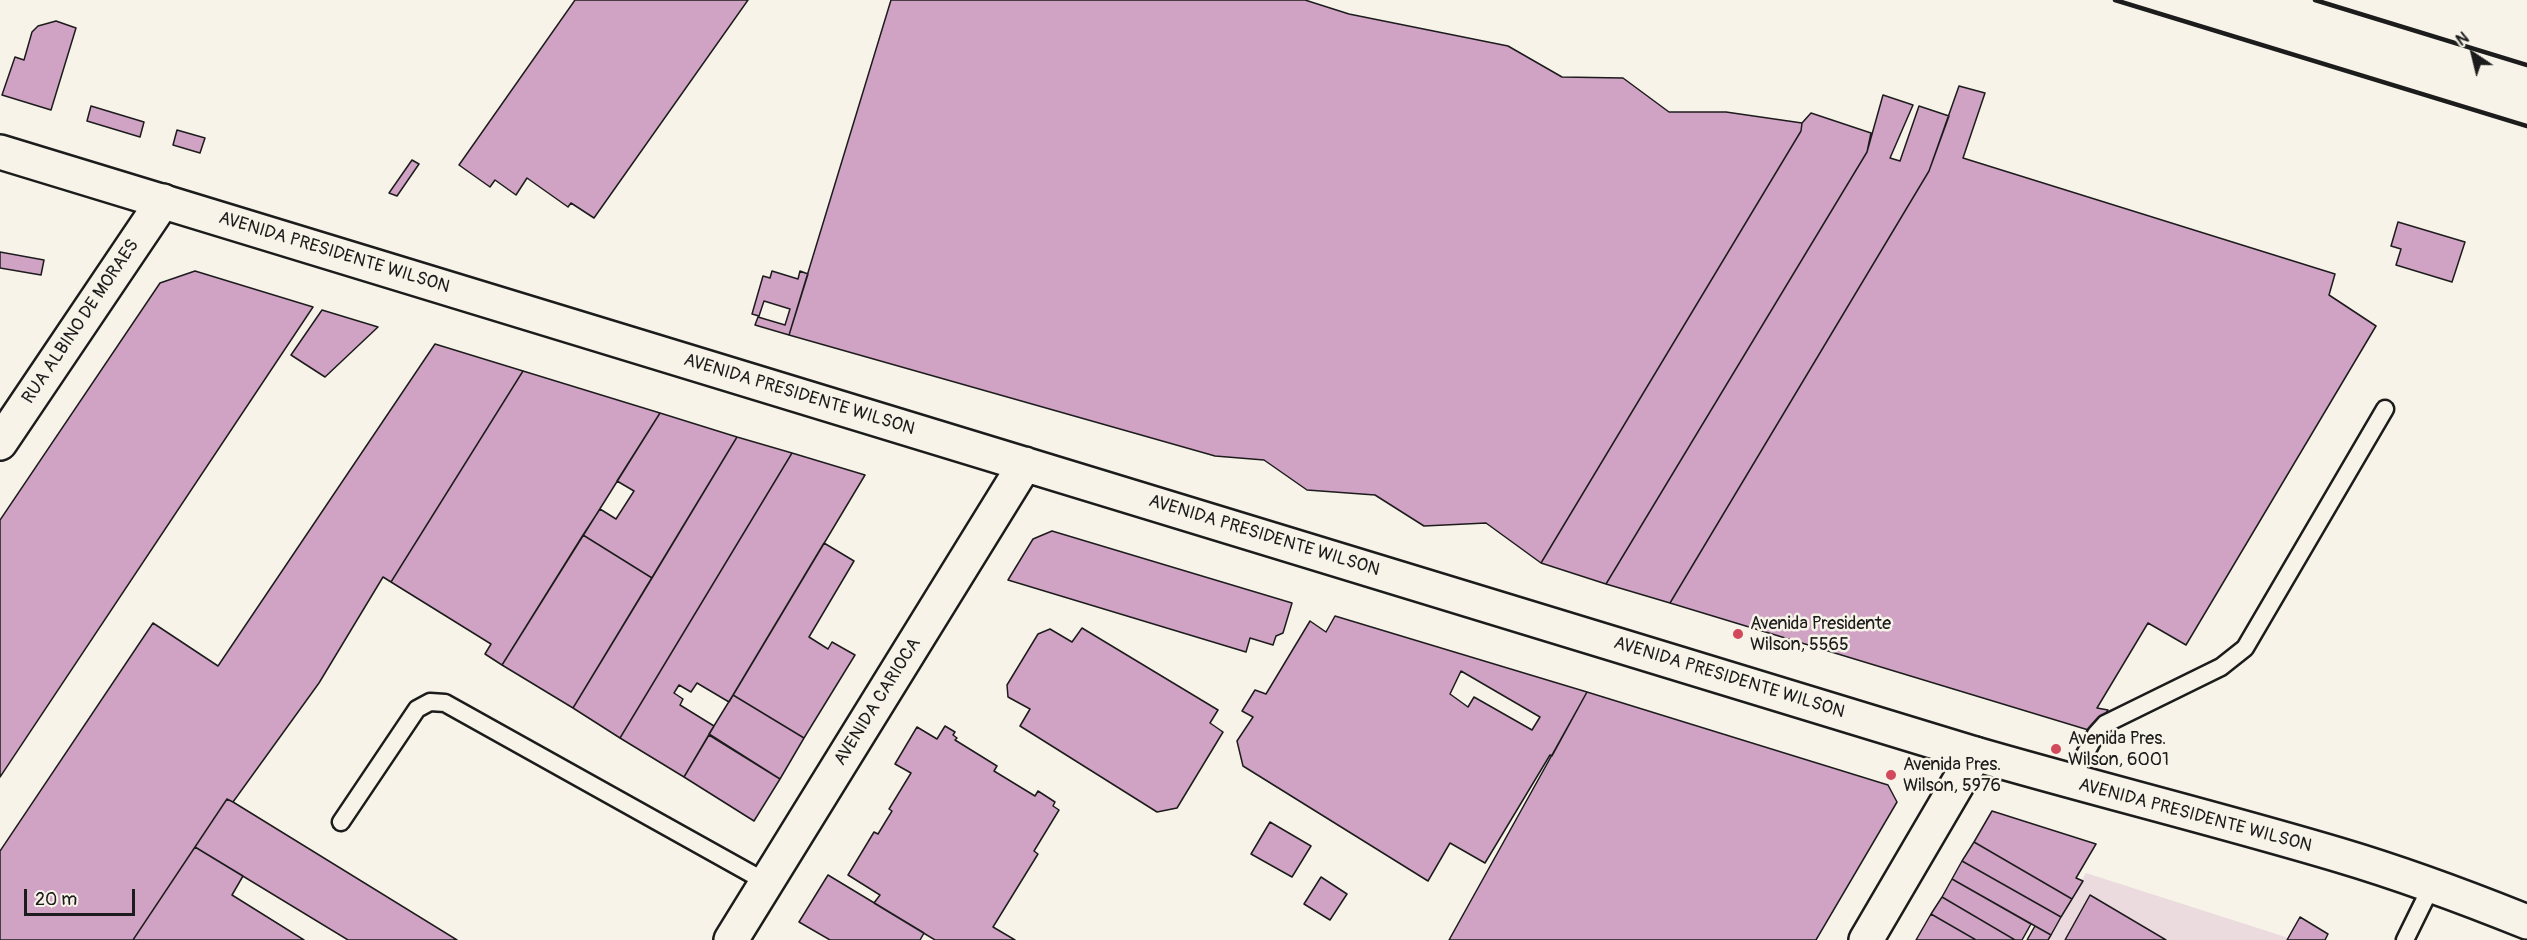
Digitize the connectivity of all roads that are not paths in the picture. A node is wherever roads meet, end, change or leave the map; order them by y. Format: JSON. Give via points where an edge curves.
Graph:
{"nodes":[{"id":1,"x":0,"y":152,"type":"edge"},
{"id":2,"x":163,"y":201,"type":"junction"},
{"id":3,"x":2385,"y":409,"type":"dead end"},
{"id":4,"x":0,"y":442,"type":"edge"},
{"id":5,"x":1025,"y":464,"type":"junction"},
{"id":6,"x":1975,"y":754,"type":"junction"},
{"id":7,"x":2070,"y":782,"type":"junction"},
{"id":8,"x":341,"y":822,"type":"dead end"},
{"id":9,"x":766,"y":882,"type":"junction"},
{"id":10,"x":2432,"y":885,"type":"junction"},
{"id":11,"x":2527,"y":922,"type":"edge"},
{"id":12,"x":730,"y":940,"type":"edge"},
{"id":13,"x":1866,"y":940,"type":"edge"},
{"id":14,"x":2405,"y":940,"type":"edge"}],
"edges":[{"from":1,"to":2,"type":"main road","name":"AVENIDA PRESIDENTE WILSON"},
{"from":2,"to":4,"type":"main road","name":"RUA ALBINO DE MORAES"},
{"from":2,"to":5,"type":"main road","name":"AVENIDA PRESIDENTE WILSON"},
{"from":3,"to":7,"type":"lane","via":[[2245,648],[2222,667],[2105,724]]},
{"from":5,"to":6,"type":"main road","name":"AVENIDA PRESIDENTE WILSON"},
{"from":5,"to":9,"type":"main road","name":"AVENIDA CARIOCA"},
{"from":6,"to":7,"type":"main road","name":"AVENIDA PRESIDENTE WILSON"},
{"from":6,"to":13,"type":"main road"},
{"from":7,"to":10,"type":"main road","name":"AVENIDA PRESIDENTE WILSON","via":[[2337,854]]},
{"from":8,"to":9,"type":"lane","via":[[417,709],[430,702],[445,703]]},
{"from":9,"to":12,"type":"main road","name":"AVENIDA CARIOCA"},
{"from":10,"to":11,"type":"main road","name":"AVENIDA PRESIDENTE WILSON"},
{"from":10,"to":14,"type":"lane"}]}
